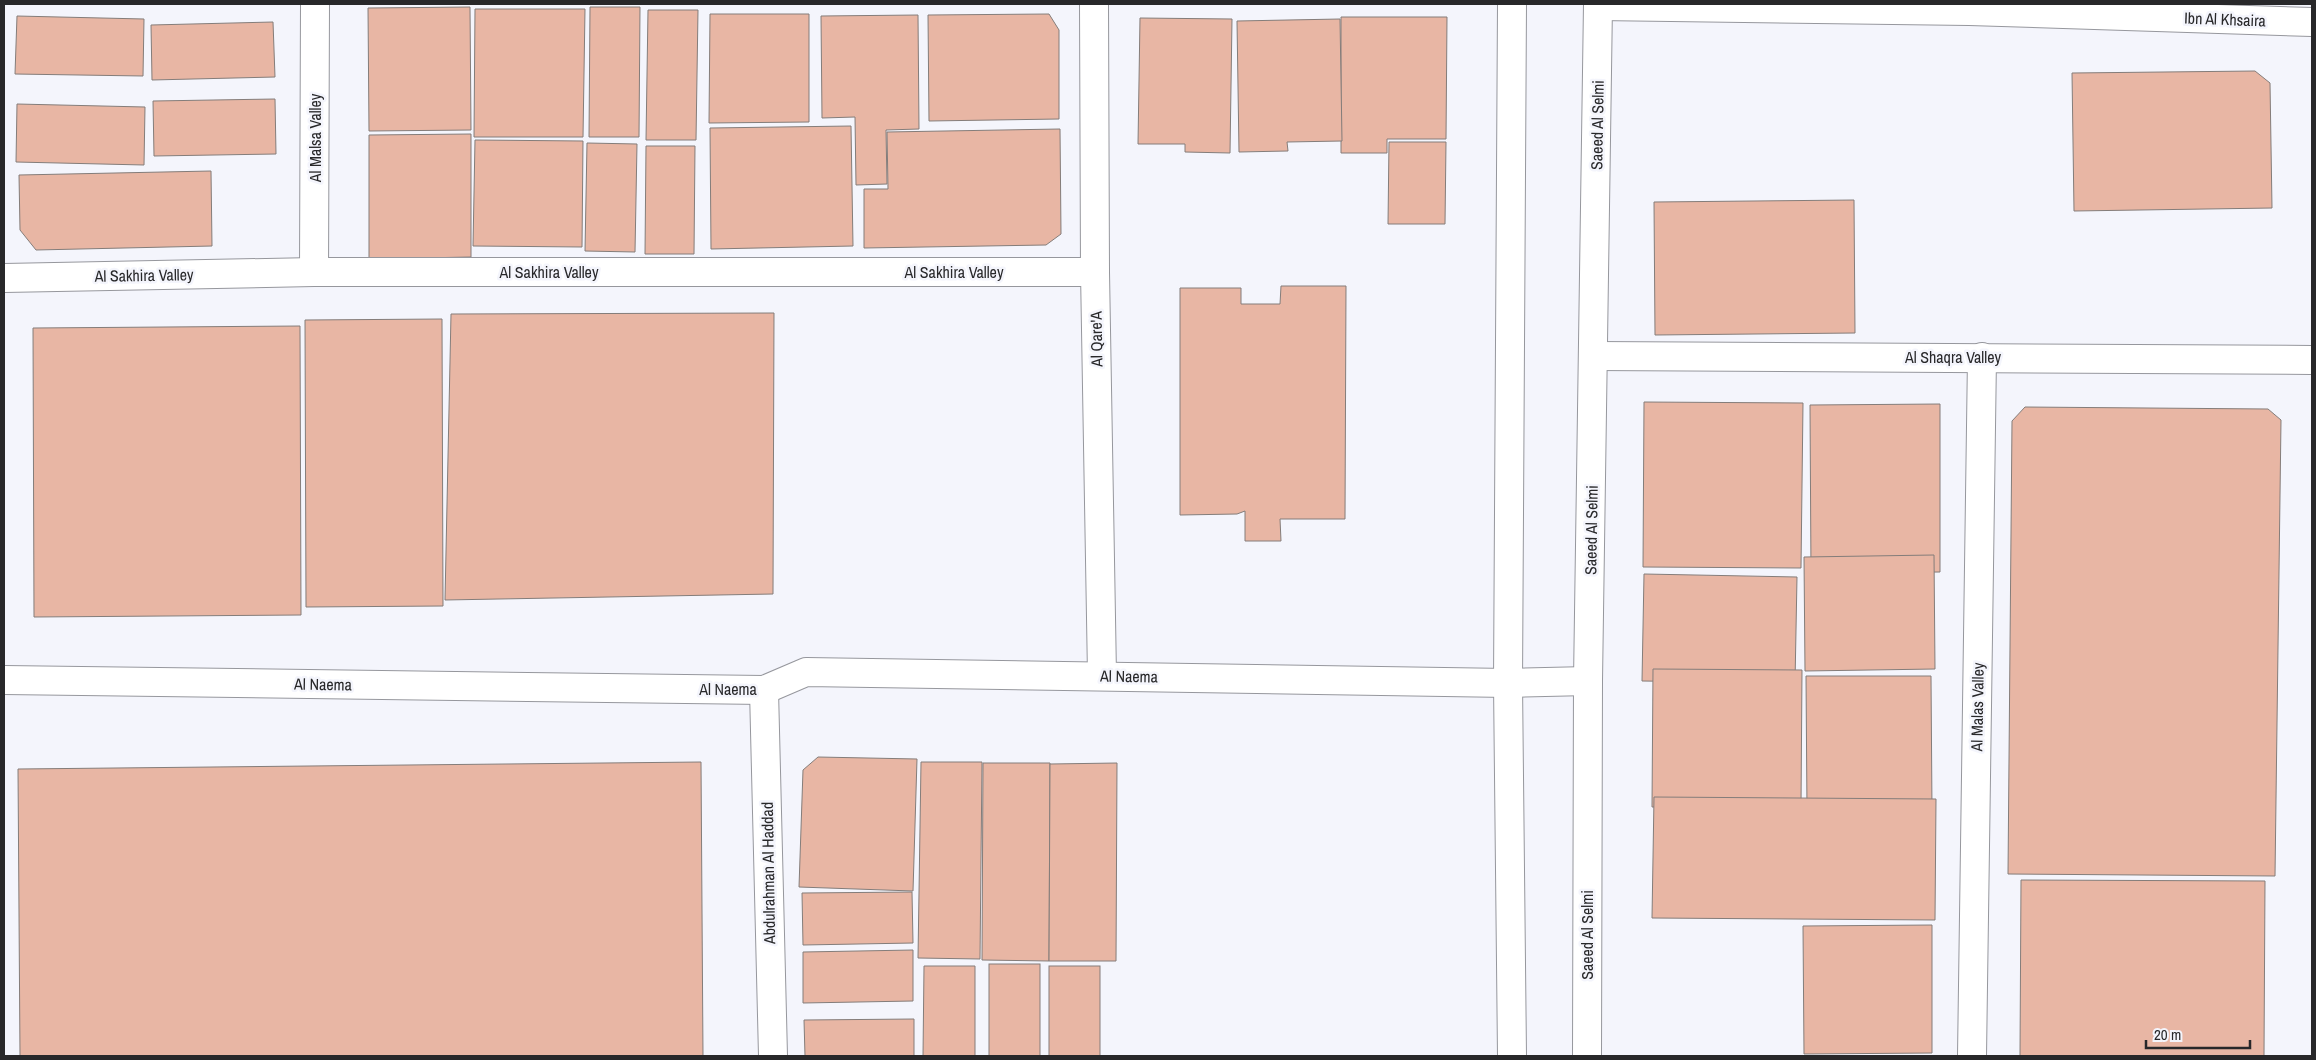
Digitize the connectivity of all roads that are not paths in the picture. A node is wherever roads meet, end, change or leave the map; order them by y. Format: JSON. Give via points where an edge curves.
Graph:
{"nodes":[{"id":1,"x":315,"y":4,"type":"edge"},
{"id":2,"x":1094,"y":4,"type":"edge"},
{"id":3,"x":1512,"y":4,"type":"edge"},
{"id":4,"x":1598,"y":5,"type":"edge"},
{"id":5,"x":1969,"y":8,"type":"edge"},
{"id":6,"x":2312,"y":22,"type":"edge"},
{"id":7,"x":314,"y":272,"type":"junction"},
{"id":8,"x":1095,"y":272,"type":"junction"},
{"id":9,"x":4,"y":278,"type":"edge"},
{"id":10,"x":1594,"y":356,"type":"junction"},
{"id":11,"x":1982,"y":357,"type":"junction"},
{"id":12,"x":2312,"y":360,"type":"edge"},
{"id":13,"x":1102,"y":675,"type":"junction"},
{"id":14,"x":4,"y":680,"type":"edge"},
{"id":15,"x":1588,"y":681,"type":"junction"},
{"id":16,"x":1508,"y":683,"type":"junction"},
{"id":17,"x":764,"y":690,"type":"junction"},
{"id":18,"x":773,"y":1056,"type":"edge"},
{"id":19,"x":1512,"y":1056,"type":"edge"},
{"id":20,"x":1587,"y":1056,"type":"edge"},
{"id":21,"x":1972,"y":1056,"type":"edge"}],
"edges":[{"from":1,"to":7,"type":"street","name":"Al Malsa Valley"},
{"from":2,"to":8,"type":"street","name":"Al Qare'A"},
{"from":3,"to":16,"type":"street"},
{"from":4,"to":5,"type":"street","name":"Ibn Al Khsaira"},
{"from":4,"to":10,"type":"street","name":"Saeed Al Selmi"},
{"from":5,"to":6,"type":"street","name":"Ibn Al Khsaira"},
{"from":7,"to":8,"type":"street","name":"Al Sakhira Valley"},
{"from":7,"to":9,"type":"street","name":"Al Sakhira Valley"},
{"from":8,"to":13,"type":"street","name":"Al Qare'A"},
{"from":10,"to":11,"type":"street","name":"Al Shaqra Valley"},
{"from":10,"to":15,"type":"street","name":"Saeed Al Selmi"},
{"from":11,"to":12,"type":"street","name":"Al Shaqra Valley"},
{"from":11,"to":21,"type":"street","name":"Al Malas Valley"},
{"from":13,"to":16,"type":"street","name":"Al Naema"},
{"from":13,"to":17,"type":"street","name":"Al Naema","via":[[806,672]]},
{"from":14,"to":17,"type":"street","name":"Al Naema"},
{"from":15,"to":16,"type":"street","name":"Al Naema"},
{"from":15,"to":20,"type":"street","name":"Saeed Al Selmi"},
{"from":16,"to":19,"type":"street"},
{"from":17,"to":18,"type":"street","name":"Abdulrahman Al Haddad"}]}
